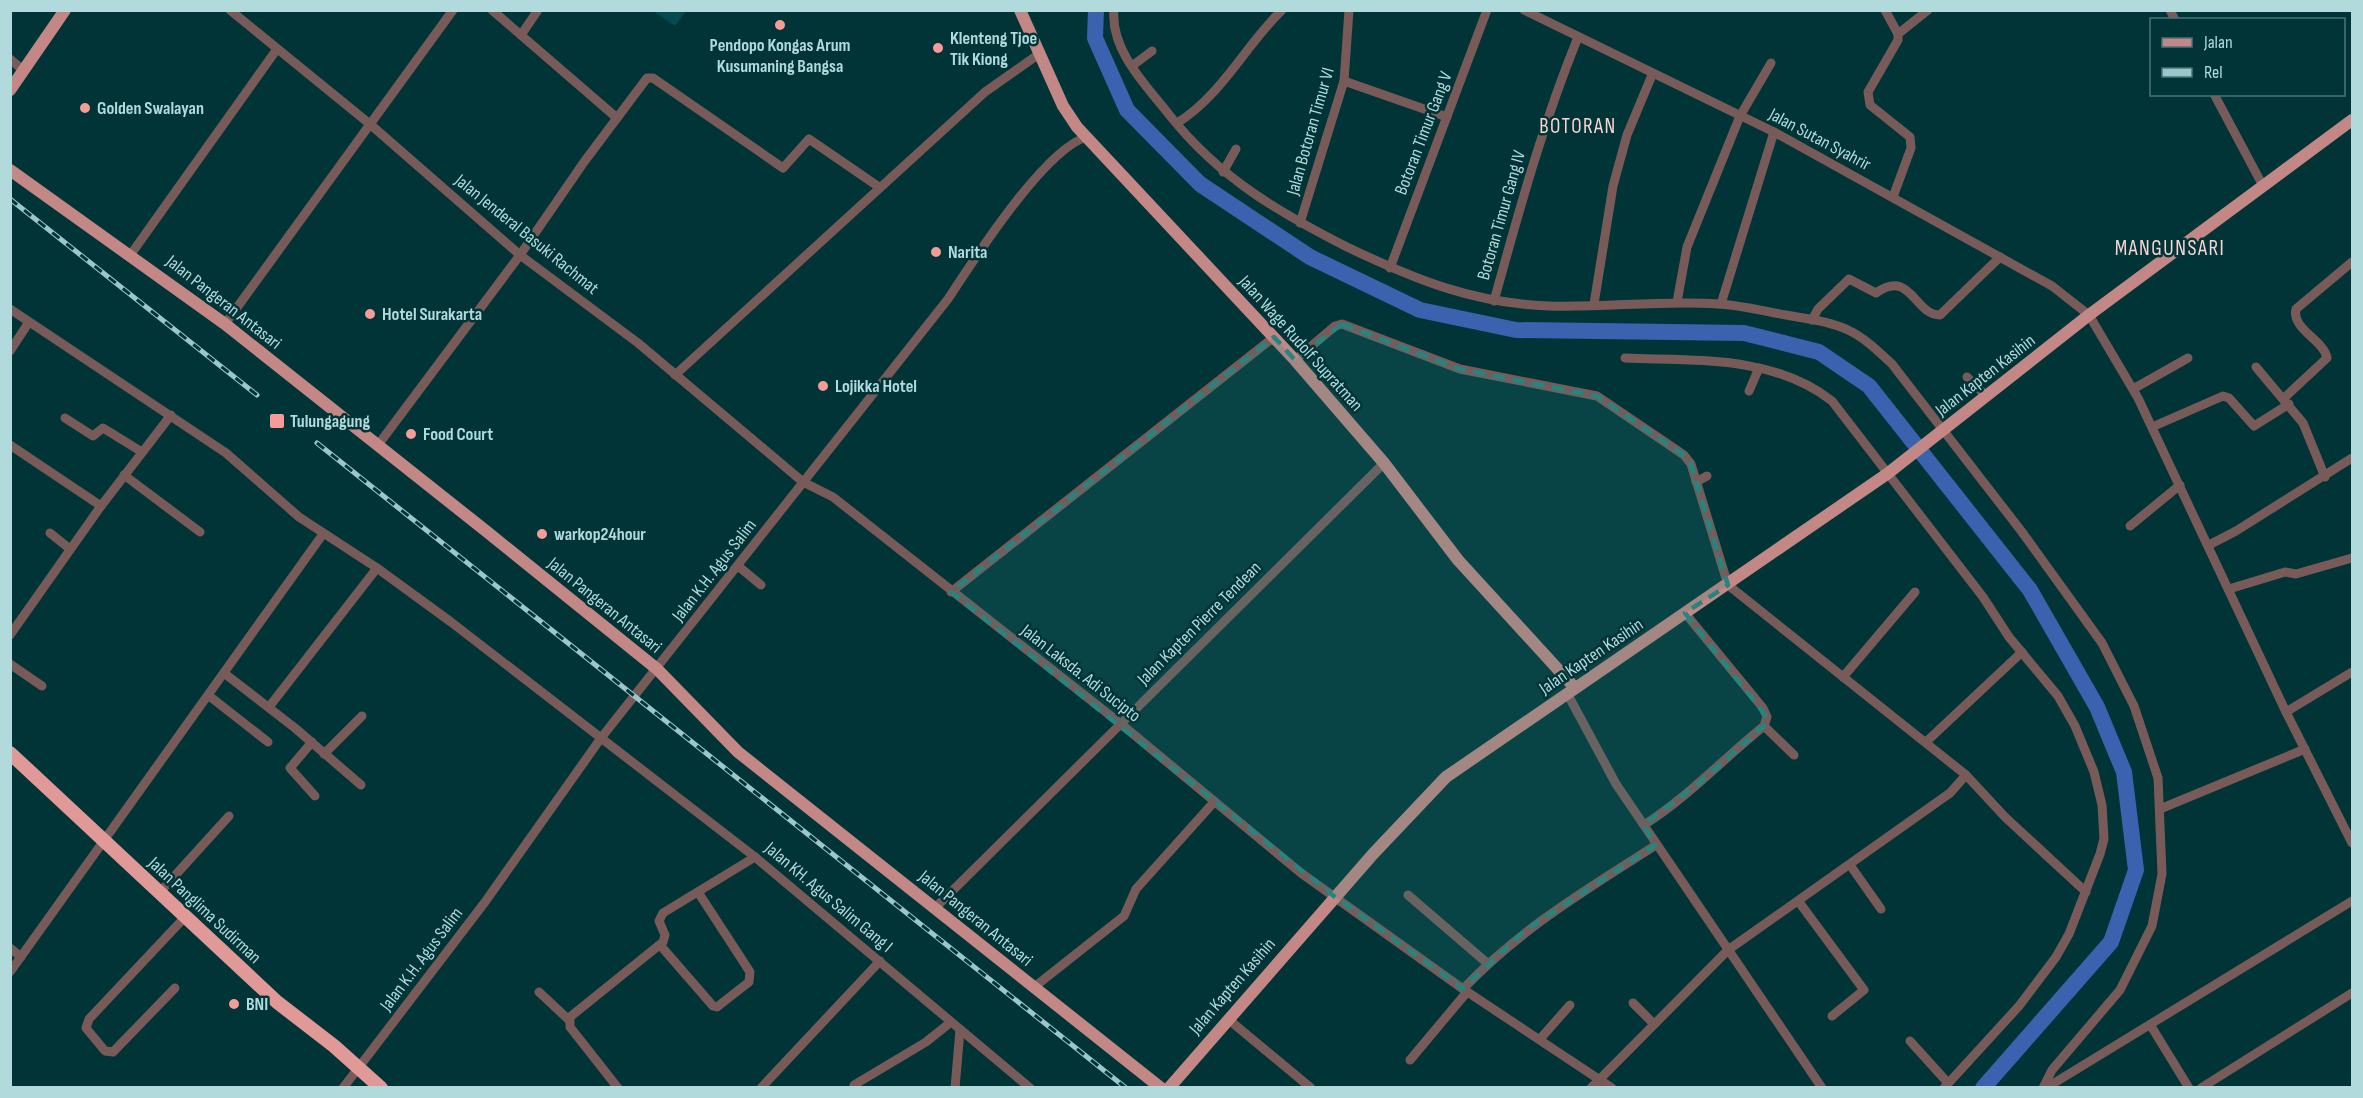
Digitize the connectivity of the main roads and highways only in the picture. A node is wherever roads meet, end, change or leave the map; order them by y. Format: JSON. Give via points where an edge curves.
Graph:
{"nodes":[{"id":1,"x":65,"y":10,"type":"edge"},
{"id":2,"x":1020,"y":10,"type":"edge"},
{"id":3,"x":10,"y":90,"type":"edge"},
{"id":4,"x":2352,"y":120,"type":"edge"},
{"id":5,"x":10,"y":170,"type":"edge"},
{"id":6,"x":1571,"y":691,"type":"junction"},
{"id":7,"x":10,"y":753,"type":"edge"},
{"id":8,"x":381,"y":1088,"type":"edge"},
{"id":9,"x":1161,"y":1088,"type":"edge"},
{"id":10,"x":1169,"y":1088,"type":"edge"}],
"edges":[{"from":1,"to":3,"type":"main road"},
{"from":2,"to":6,"type":"main road","name":"Jalan Wage Rudolf Supratman","via":[[1063,106],[1087,137],[1295,360]]},
{"from":4,"to":6,"type":"main road","name":"Jalan Kapten Kasihin","via":[[2089,315],[1888,473]]},
{"from":5,"to":9,"type":"main road","name":"Jalan Pangeran Antasari","via":[[225,324],[378,445],[657,669],[738,752]]},
{"from":6,"to":10,"type":"main road","name":"Jalan Kapten Kasihin","via":[[1446,777],[1335,897]]},
{"from":7,"to":8,"type":"highway","name":"Jalan Panglima Sudirman","via":[[278,1002]]}]}
